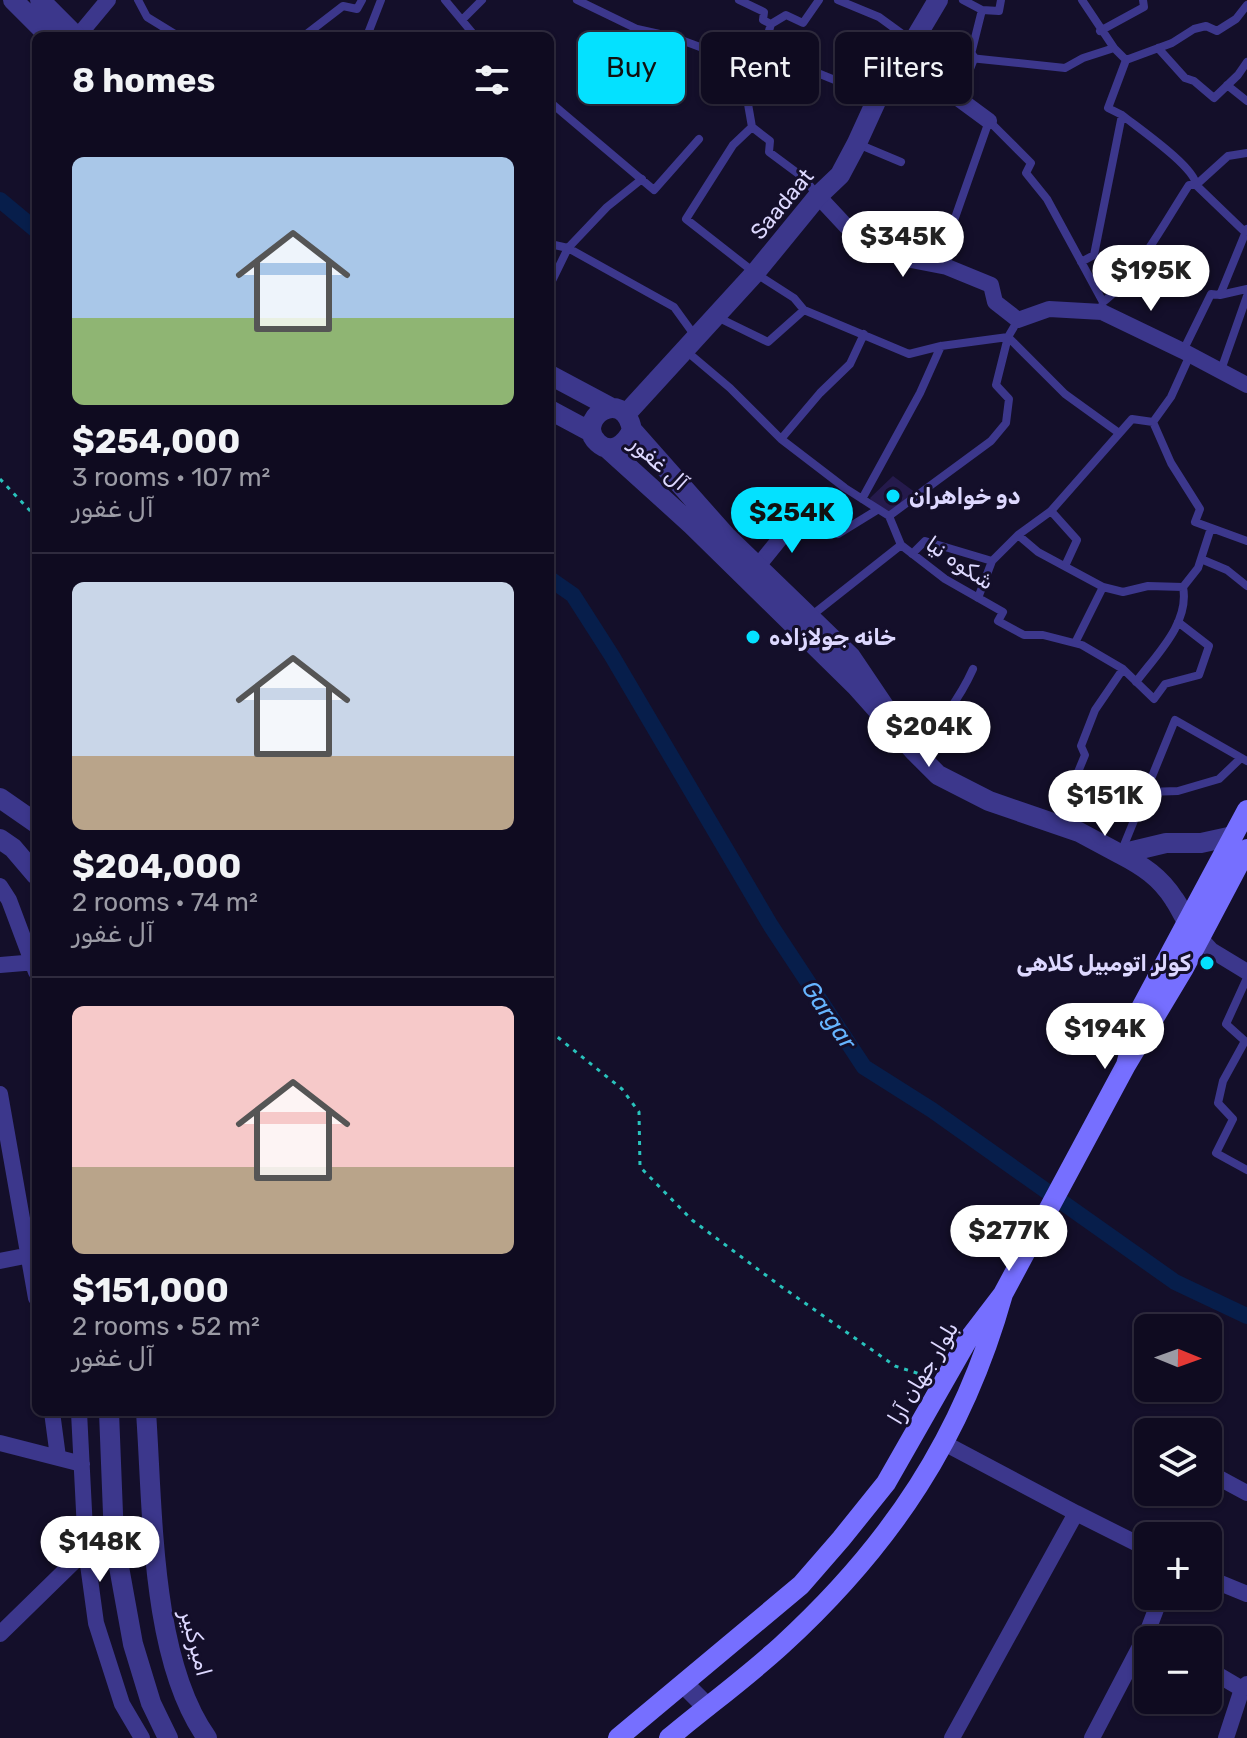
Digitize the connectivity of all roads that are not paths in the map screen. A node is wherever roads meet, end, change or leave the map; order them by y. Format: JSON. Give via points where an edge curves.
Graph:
{"nodes":[{"id":1,"x":13,"y":0,"type":"edge"},
{"id":2,"x":40,"y":0,"type":"edge"},
{"id":3,"x":108,"y":0,"type":"edge"},
{"id":4,"x":138,"y":0,"type":"edge"},
{"id":5,"x":362,"y":0,"type":"edge"},
{"id":6,"x":381,"y":0,"type":"edge"},
{"id":7,"x":445,"y":0,"type":"edge"},
{"id":8,"x":482,"y":0,"type":"edge"},
{"id":9,"x":577,"y":0,"type":"edge"},
{"id":10,"x":739,"y":0,"type":"edge"},
{"id":11,"x":819,"y":0,"type":"edge"},
{"id":12,"x":838,"y":0,"type":"edge"},
{"id":13,"x":938,"y":0,"type":"edge"},
{"id":14,"x":963,"y":0,"type":"edge"},
{"id":15,"x":1001,"y":0,"type":"edge"},
{"id":16,"x":1082,"y":0,"type":"edge"},
{"id":17,"x":1143,"y":0,"type":"edge"},
{"id":18,"x":752,"y":2,"type":"edge"},
{"id":19,"x":1247,"y":5,"type":"edge"},
{"id":20,"x":982,"y":10,"type":"junction"},
{"id":21,"x":462,"y":20,"type":"junction"},
{"id":22,"x":771,"y":24,"type":"junction"},
{"id":23,"x":1100,"y":31,"type":"junction"},
{"id":24,"x":45,"y":32,"type":"edge"},
{"id":25,"x":73,"y":32,"type":"edge"},
{"id":26,"x":80,"y":32,"type":"edge"},
{"id":27,"x":171,"y":32,"type":"edge"},
{"id":28,"x":309,"y":32,"type":"edge"},
{"id":29,"x":369,"y":32,"type":"edge"},
{"id":30,"x":472,"y":32,"type":"edge"},
{"id":31,"x":769,"y":32,"type":"edge"},
{"id":32,"x":894,"y":32,"type":"edge"},
{"id":33,"x":920,"y":32,"type":"edge"},
{"id":34,"x":701,"y":47,"type":"edge"},
{"id":35,"x":1114,"y":48,"type":"junction"},
{"id":36,"x":1158,"y":48,"type":"junction"},
{"id":37,"x":972,"y":50,"type":"edge"},
{"id":38,"x":972,"y":58,"type":"edge"},
{"id":39,"x":1126,"y":60,"type":"junction"},
{"id":40,"x":1247,"y":62,"type":"edge"},
{"id":41,"x":1227,"y":85,"type":"junction"},
{"id":42,"x":1247,"y":101,"type":"edge"},
{"id":43,"x":748,"y":104,"type":"edge"},
{"id":44,"x":875,"y":104,"type":"edge"},
{"id":45,"x":966,"y":104,"type":"edge"},
{"id":46,"x":554,"y":105,"type":"edge"},
{"id":47,"x":1122,"y":115,"type":"junction"},
{"id":48,"x":989,"y":121,"type":"junction"},
{"id":49,"x":752,"y":127,"type":"junction"},
{"id":50,"x":699,"y":139,"type":"dead end"},
{"id":51,"x":857,"y":143,"type":"junction"},
{"id":52,"x":1247,"y":153,"type":"edge"},
{"id":53,"x":901,"y":162,"type":"dead end"},
{"id":54,"x":642,"y":179,"type":"junction"},
{"id":55,"x":1196,"y":185,"type":"junction"},
{"id":56,"x":818,"y":196,"type":"junction"},
{"id":57,"x":1246,"y":230,"type":"edge"},
{"id":58,"x":554,"y":245,"type":"edge"},
{"id":59,"x":568,"y":248,"type":"junction"},
{"id":60,"x":1081,"y":262,"type":"junction"},
{"id":61,"x":947,"y":267,"type":"junction"},
{"id":62,"x":755,"y":273,"type":"junction"},
{"id":63,"x":554,"y":277,"type":"edge"},
{"id":64,"x":1247,"y":289,"type":"edge"},
{"id":65,"x":1220,"y":295,"type":"junction"},
{"id":66,"x":1247,"y":296,"type":"edge"},
{"id":67,"x":1102,"y":307,"type":"junction"},
{"id":68,"x":804,"y":310,"type":"junction"},
{"id":69,"x":715,"y":316,"type":"junction"},
{"id":70,"x":1018,"y":320,"type":"junction"},
{"id":71,"x":864,"y":334,"type":"junction"},
{"id":72,"x":1008,"y":337,"type":"junction"},
{"id":73,"x":690,"y":343,"type":"junction"},
{"id":74,"x":941,"y":346,"type":"junction"},
{"id":75,"x":1187,"y":353,"type":"junction"},
{"id":76,"x":1220,"y":371,"type":"junction"},
{"id":77,"x":554,"y":377,"type":"edge"},
{"id":78,"x":1247,"y":385,"type":"edge"},
{"id":79,"x":554,"y":412,"type":"edge"},
{"id":80,"x":623,"y":417,"type":"junction"},
{"id":81,"x":1153,"y":422,"type":"junction"},
{"id":82,"x":591,"y":432,"type":"junction"},
{"id":83,"x":1119,"y":433,"type":"junction"},
{"id":84,"x":781,"y":439,"type":"junction"},
{"id":85,"x":607,"y":448,"type":"junction"},
{"id":86,"x":862,"y":499,"type":"junction"},
{"id":87,"x":877,"y":510,"type":"junction"},
{"id":88,"x":1051,"y":511,"type":"junction"},
{"id":89,"x":889,"y":516,"type":"junction"},
{"id":90,"x":796,"y":519,"type":"dead end"},
{"id":91,"x":1211,"y":528,"type":"junction"},
{"id":92,"x":838,"y":534,"type":"dead end"},
{"id":93,"x":1018,"y":535,"type":"junction"},
{"id":94,"x":1247,"y":541,"type":"edge"},
{"id":95,"x":901,"y":545,"type":"junction"},
{"id":96,"x":912,"y":554,"type":"junction"},
{"id":97,"x":1201,"y":559,"type":"junction"},
{"id":98,"x":992,"y":561,"type":"junction"},
{"id":99,"x":758,"y":566,"type":"junction"},
{"id":100,"x":1065,"y":566,"type":"junction"},
{"id":101,"x":1247,"y":586,"type":"edge"},
{"id":102,"x":1103,"y":587,"type":"junction"},
{"id":103,"x":1183,"y":587,"type":"junction"},
{"id":104,"x":978,"y":598,"type":"junction"},
{"id":105,"x":810,"y":617,"type":"junction"},
{"id":106,"x":1178,"y":622,"type":"junction"},
{"id":107,"x":1075,"y":643,"type":"junction"},
{"id":108,"x":973,"y":669,"type":"dead end"},
{"id":109,"x":1123,"y":669,"type":"junction"},
{"id":110,"x":1136,"y":682,"type":"junction"},
{"id":111,"x":915,"y":752,"type":"junction"},
{"id":112,"x":1244,"y":759,"type":"edge"},
{"id":113,"x":1147,"y":792,"type":"junction"},
{"id":114,"x":0,"y":798,"type":"edge"},
{"id":115,"x":1247,"y":810,"type":"edge"},
{"id":116,"x":32,"y":820,"type":"edge"},
{"id":117,"x":1057,"y":824,"type":"junction"},
{"id":118,"x":0,"y":839,"type":"edge"},
{"id":119,"x":1240,"y":842,"type":"edge"},
{"id":120,"x":1120,"y":854,"type":"junction"},
{"id":121,"x":32,"y":870,"type":"edge"},
{"id":122,"x":3,"y":895,"type":"edge"},
{"id":123,"x":1193,"y":931,"type":"junction"},
{"id":124,"x":32,"y":960,"type":"edge"},
{"id":125,"x":0,"y":965,"type":"edge"},
{"id":126,"x":32,"y":965,"type":"edge"},
{"id":127,"x":1247,"y":975,"type":"edge"},
{"id":128,"x":0,"y":1094,"type":"edge"},
{"id":129,"x":1247,"y":1170,"type":"edge"},
{"id":130,"x":30,"y":1255,"type":"junction"},
{"id":131,"x":0,"y":1261,"type":"edge"},
{"id":132,"x":32,"y":1269,"type":"edge"},
{"id":133,"x":1003,"y":1294,"type":"junction"},
{"id":134,"x":53,"y":1416,"type":"edge"},
{"id":135,"x":79,"y":1416,"type":"edge"},
{"id":136,"x":109,"y":1416,"type":"edge"},
{"id":137,"x":146,"y":1416,"type":"edge"},
{"id":138,"x":0,"y":1443,"type":"edge"},
{"id":139,"x":944,"y":1443,"type":"junction"},
{"id":140,"x":58,"y":1457,"type":"junction"},
{"id":141,"x":82,"y":1464,"type":"junction"},
{"id":142,"x":1222,"y":1480,"type":"edge"},
{"id":143,"x":1247,"y":1493,"type":"edge"},
{"id":144,"x":1076,"y":1513,"type":"junction"},
{"id":145,"x":114,"y":1539,"type":"junction"},
{"id":146,"x":1134,"y":1542,"type":"edge"},
{"id":147,"x":86,"y":1544,"type":"junction"},
{"id":148,"x":1222,"y":1584,"type":"edge"},
{"id":149,"x":1247,"y":1594,"type":"edge"},
{"id":150,"x":0,"y":1634,"type":"edge"},
{"id":151,"x":1134,"y":1668,"type":"edge"},
{"id":152,"x":1222,"y":1676,"type":"edge"},
{"id":153,"x":684,"y":1684,"type":"junction"},
{"id":154,"x":1244,"y":1687,"type":"edge"},
{"id":155,"x":707,"y":1707,"type":"junction"},
{"id":156,"x":142,"y":1738,"type":"edge"},
{"id":157,"x":168,"y":1738,"type":"edge"},
{"id":158,"x":207,"y":1738,"type":"edge"},
{"id":159,"x":618,"y":1738,"type":"edge"},
{"id":160,"x":669,"y":1738,"type":"edge"},
{"id":161,"x":952,"y":1738,"type":"edge"},
{"id":162,"x":1092,"y":1738,"type":"edge"},
{"id":163,"x":1226,"y":1738,"type":"edge"}],
"edges":[{"from":1,"to":24,"type":"street"},
{"from":2,"to":25,"type":"street"},
{"from":3,"to":26,"type":"street"},
{"from":4,"to":27,"type":"lane","via":[[147,17]]},
{"from":5,"to":28,"type":"lane","via":[[357,9],[343,6]]},
{"from":6,"to":29,"type":"lane"},
{"from":7,"to":21,"type":"lane"},
{"from":8,"to":21,"type":"lane"},
{"from":9,"to":34,"type":"lane","via":[[637,29]]},
{"from":10,"to":18,"type":"lane"},
{"from":11,"to":22,"type":"lane","via":[[803,23],[786,15]]},
{"from":12,"to":32,"type":"lane","via":[[879,17]]},
{"from":13,"to":33,"type":"street","name":"Saadaat"},
{"from":14,"to":20,"type":"lane"},
{"from":15,"to":20,"type":"lane","via":[[999,11]]},
{"from":16,"to":23,"type":"lane"},
{"from":17,"to":23,"type":"lane","via":[[1144,7]]},
{"from":18,"to":22,"type":"lane"},
{"from":19,"to":36,"type":"lane","via":[[1217,31],[1206,26],[1194,29]]},
{"from":20,"to":37,"type":"lane"},
{"from":21,"to":30,"type":"lane"},
{"from":22,"to":31,"type":"lane"},
{"from":23,"to":35,"type":"lane"},
{"from":35,"to":38,"type":"lane","via":[[1065,68]]},
{"from":35,"to":39,"type":"lane"},
{"from":36,"to":39,"type":"lane"},
{"from":36,"to":41,"type":"lane","via":[[1185,78],[1214,98]]},
{"from":39,"to":47,"type":"lane","via":[[1108,108]]},
{"from":40,"to":41,"type":"lane"},
{"from":41,"to":42,"type":"lane"},
{"from":43,"to":49,"type":"lane"},
{"from":44,"to":51,"type":"street","name":"Saadaat"},
{"from":45,"to":48,"type":"street"},
{"from":46,"to":54,"type":"lane"},
{"from":47,"to":55,"type":"lane","via":[[1185,166]]},
{"from":47,"to":60,"type":"lane","via":[[1100,234],[1094,255]]},
{"from":48,"to":60,"type":"lane","via":[[1031,163],[1026,173],[1047,199]]},
{"from":48,"to":61,"type":"lane","via":[[950,232]]},
{"from":49,"to":56,"type":"lane","via":[[770,141],[769,152],[804,178]]},
{"from":49,"to":62,"type":"lane","via":[[733,145],[686,219]]},
{"from":50,"to":54,"type":"lane","via":[[654,190]]},
{"from":51,"to":53,"type":"lane"},
{"from":51,"to":56,"type":"street","name":"Saadaat","via":[[840,175]]},
{"from":52,"to":55,"type":"lane","via":[[1228,156]]},
{"from":54,"to":59,"type":"lane"},
{"from":55,"to":57,"type":"lane"},
{"from":55,"to":67,"type":"lane","via":[[1189,185]]},
{"from":56,"to":61,"type":"street","via":[[846,226],[911,260]]},
{"from":56,"to":62,"type":"street","name":"Saadaat"},
{"from":57,"to":65,"type":"lane"},
{"from":58,"to":59,"type":"lane"},
{"from":59,"to":63,"type":"lane"},
{"from":59,"to":73,"type":"lane","via":[[674,307]]},
{"from":60,"to":67,"type":"lane"},
{"from":61,"to":70,"type":"street","via":[[991,285],[995,302]]},
{"from":62,"to":68,"type":"lane"},
{"from":62,"to":69,"type":"street","name":"Saadaat"},
{"from":64,"to":65,"type":"lane"},
{"from":65,"to":75,"type":"lane","via":[[1211,294]]},
{"from":66,"to":76,"type":"lane"},
{"from":67,"to":70,"type":"street","via":[[1049,309]]},
{"from":67,"to":75,"type":"street"},
{"from":68,"to":69,"type":"lane","via":[[768,342]]},
{"from":68,"to":71,"type":"lane"},
{"from":69,"to":73,"type":"street","name":"Saadaat"},
{"from":70,"to":72,"type":"lane"},
{"from":71,"to":74,"type":"lane","via":[[909,354]]},
{"from":71,"to":84,"type":"lane","via":[[850,364]]},
{"from":72,"to":74,"type":"lane"},
{"from":72,"to":83,"type":"lane","via":[[1065,394]]},
{"from":72,"to":89,"type":"lane","via":[[996,385],[1009,399],[1006,423],[991,441]]},
{"from":73,"to":80,"type":"street","name":"Saadaat"},
{"from":73,"to":84,"type":"lane"},
{"from":74,"to":86,"type":"lane"},
{"from":75,"to":76,"type":"street"},
{"from":75,"to":81,"type":"lane","via":[[1171,397]]},
{"from":76,"to":78,"type":"street"},
{"from":77,"to":80,"type":"street"},
{"from":79,"to":82,"type":"street"},
{"from":80,"to":82,"type":"street","via":[[599,411]]},
{"from":80,"to":85,"type":"street","via":[[628,441]]},
{"from":80,"to":99,"type":"street","name":"آل غفور"},
{"from":81,"to":83,"type":"lane","via":[[1132,419]]},
{"from":81,"to":91,"type":"lane","via":[[1200,509],[1195,522]]},
{"from":82,"to":85,"type":"street"},
{"from":83,"to":88,"type":"lane"},
{"from":84,"to":86,"type":"lane"},
{"from":85,"to":111,"type":"street","name":"آل غفور","via":[[856,686]]},
{"from":86,"to":87,"type":"lane"},
{"from":87,"to":89,"type":"lane"},
{"from":87,"to":92,"type":"lane"},
{"from":88,"to":93,"type":"lane"},
{"from":88,"to":100,"type":"lane","via":[[1077,540]]},
{"from":89,"to":95,"type":"lane","name":"شکوه نیا"},
{"from":90,"to":99,"type":"street"},
{"from":91,"to":94,"type":"lane"},
{"from":91,"to":97,"type":"lane"},
{"from":93,"to":98,"type":"lane"},
{"from":93,"to":100,"type":"lane"},
{"from":95,"to":96,"type":"lane","name":"شکوه نیا"},
{"from":95,"to":105,"type":"lane"},
{"from":96,"to":98,"type":"lane","via":[[925,541]]},
{"from":96,"to":104,"type":"lane","name":"شکوه نیا"},
{"from":97,"to":101,"type":"lane"},
{"from":97,"to":103,"type":"lane"},
{"from":98,"to":104,"type":"lane"},
{"from":99,"to":105,"type":"street","name":"آل غفور"},
{"from":100,"to":102,"type":"lane"},
{"from":102,"to":103,"type":"lane","via":[[1123,592]]},
{"from":102,"to":107,"type":"lane"},
{"from":103,"to":106,"type":"lane","via":[[1186,602]]},
{"from":104,"to":107,"type":"lane","name":"شکوه نیا","via":[[1003,612],[998,621],[1024,635]]},
{"from":105,"to":111,"type":"street","name":"آل غفور","via":[[851,657]]},
{"from":106,"to":110,"type":"lane"},
{"from":106,"to":110,"type":"lane","via":[[1209,646],[1199,675],[1165,684],[1154,699]]},
{"from":107,"to":109,"type":"lane","name":"شکوه نیا"},
{"from":108,"to":111,"type":"lane","via":[[940,724]]},
{"from":109,"to":110,"type":"lane","name":"شکوه نیا"},
{"from":109,"to":117,"type":"lane","via":[[1095,710],[1081,746],[1085,755]]},
{"from":111,"to":117,"type":"street","name":"آل غفور","via":[[938,775],[989,801]]},
{"from":112,"to":113,"type":"lane","via":[[1219,779],[1178,791]]},
{"from":112,"to":113,"type":"lane","via":[[1175,720]]},
{"from":113,"to":120,"type":"lane"},
{"from":114,"to":116,"type":"street"},
{"from":115,"to":119,"type":"main road"},
{"from":117,"to":120,"type":"street","name":"آل غفور"},
{"from":118,"to":121,"type":"street"},
{"from":119,"to":120,"type":"street","via":[[1166,843]]},
{"from":119,"to":123,"type":"main road"},
{"from":120,"to":123,"type":"street","name":"آل غفور","via":[[1153,872]]},
{"from":122,"to":124,"type":"street"},
{"from":123,"to":127,"type":"street"},
{"from":123,"to":133,"type":"main road","via":[[1141,1008],[1126,1065]]},
{"from":125,"to":126,"type":"street"},
{"from":127,"to":129,"type":"lane","via":[[1226,1024],[1245,1041],[1223,1081],[1218,1103],[1233,1119],[1216,1153]]},
{"from":128,"to":130,"type":"street"},
{"from":130,"to":131,"type":"street"},
{"from":130,"to":132,"type":"street"},
{"from":133,"to":139,"type":"main road","name":"بلوار جهان آرا","via":[[987,1351]]},
{"from":133,"to":153,"type":"main road","name":"بلوار جهان آرا","via":[[967,1341],[886,1483],[841,1539],[801,1585]]},
{"from":134,"to":140,"type":"street"},
{"from":135,"to":141,"type":"street"},
{"from":136,"to":145,"type":"street"},
{"from":137,"to":158,"type":"street","name":"امیرکبیر","via":[[157,1579],[167,1639],[181,1685]]},
{"from":138,"to":140,"type":"street"},
{"from":139,"to":144,"type":"street"},
{"from":139,"to":155,"type":"main road","name":"بلوار جهان آرا","via":[[913,1497],[826,1603]]},
{"from":140,"to":141,"type":"street"},
{"from":141,"to":147,"type":"street"},
{"from":142,"to":143,"type":"street"},
{"from":144,"to":146,"type":"street"},
{"from":144,"to":161,"type":"street"},
{"from":145,"to":147,"type":"street"},
{"from":145,"to":157,"type":"street","via":[[133,1644]]},
{"from":147,"to":150,"type":"street"},
{"from":147,"to":156,"type":"street","via":[[96,1623],[122,1704]]},
{"from":148,"to":149,"type":"street"},
{"from":151,"to":162,"type":"street"},
{"from":152,"to":154,"type":"street"},
{"from":153,"to":155,"type":"street"},
{"from":153,"to":159,"type":"main road","name":"بلوار جهان آرا"},
{"from":154,"to":163,"type":"street"},
{"from":155,"to":160,"type":"main road","name":"بلوار جهان آرا"}]}
